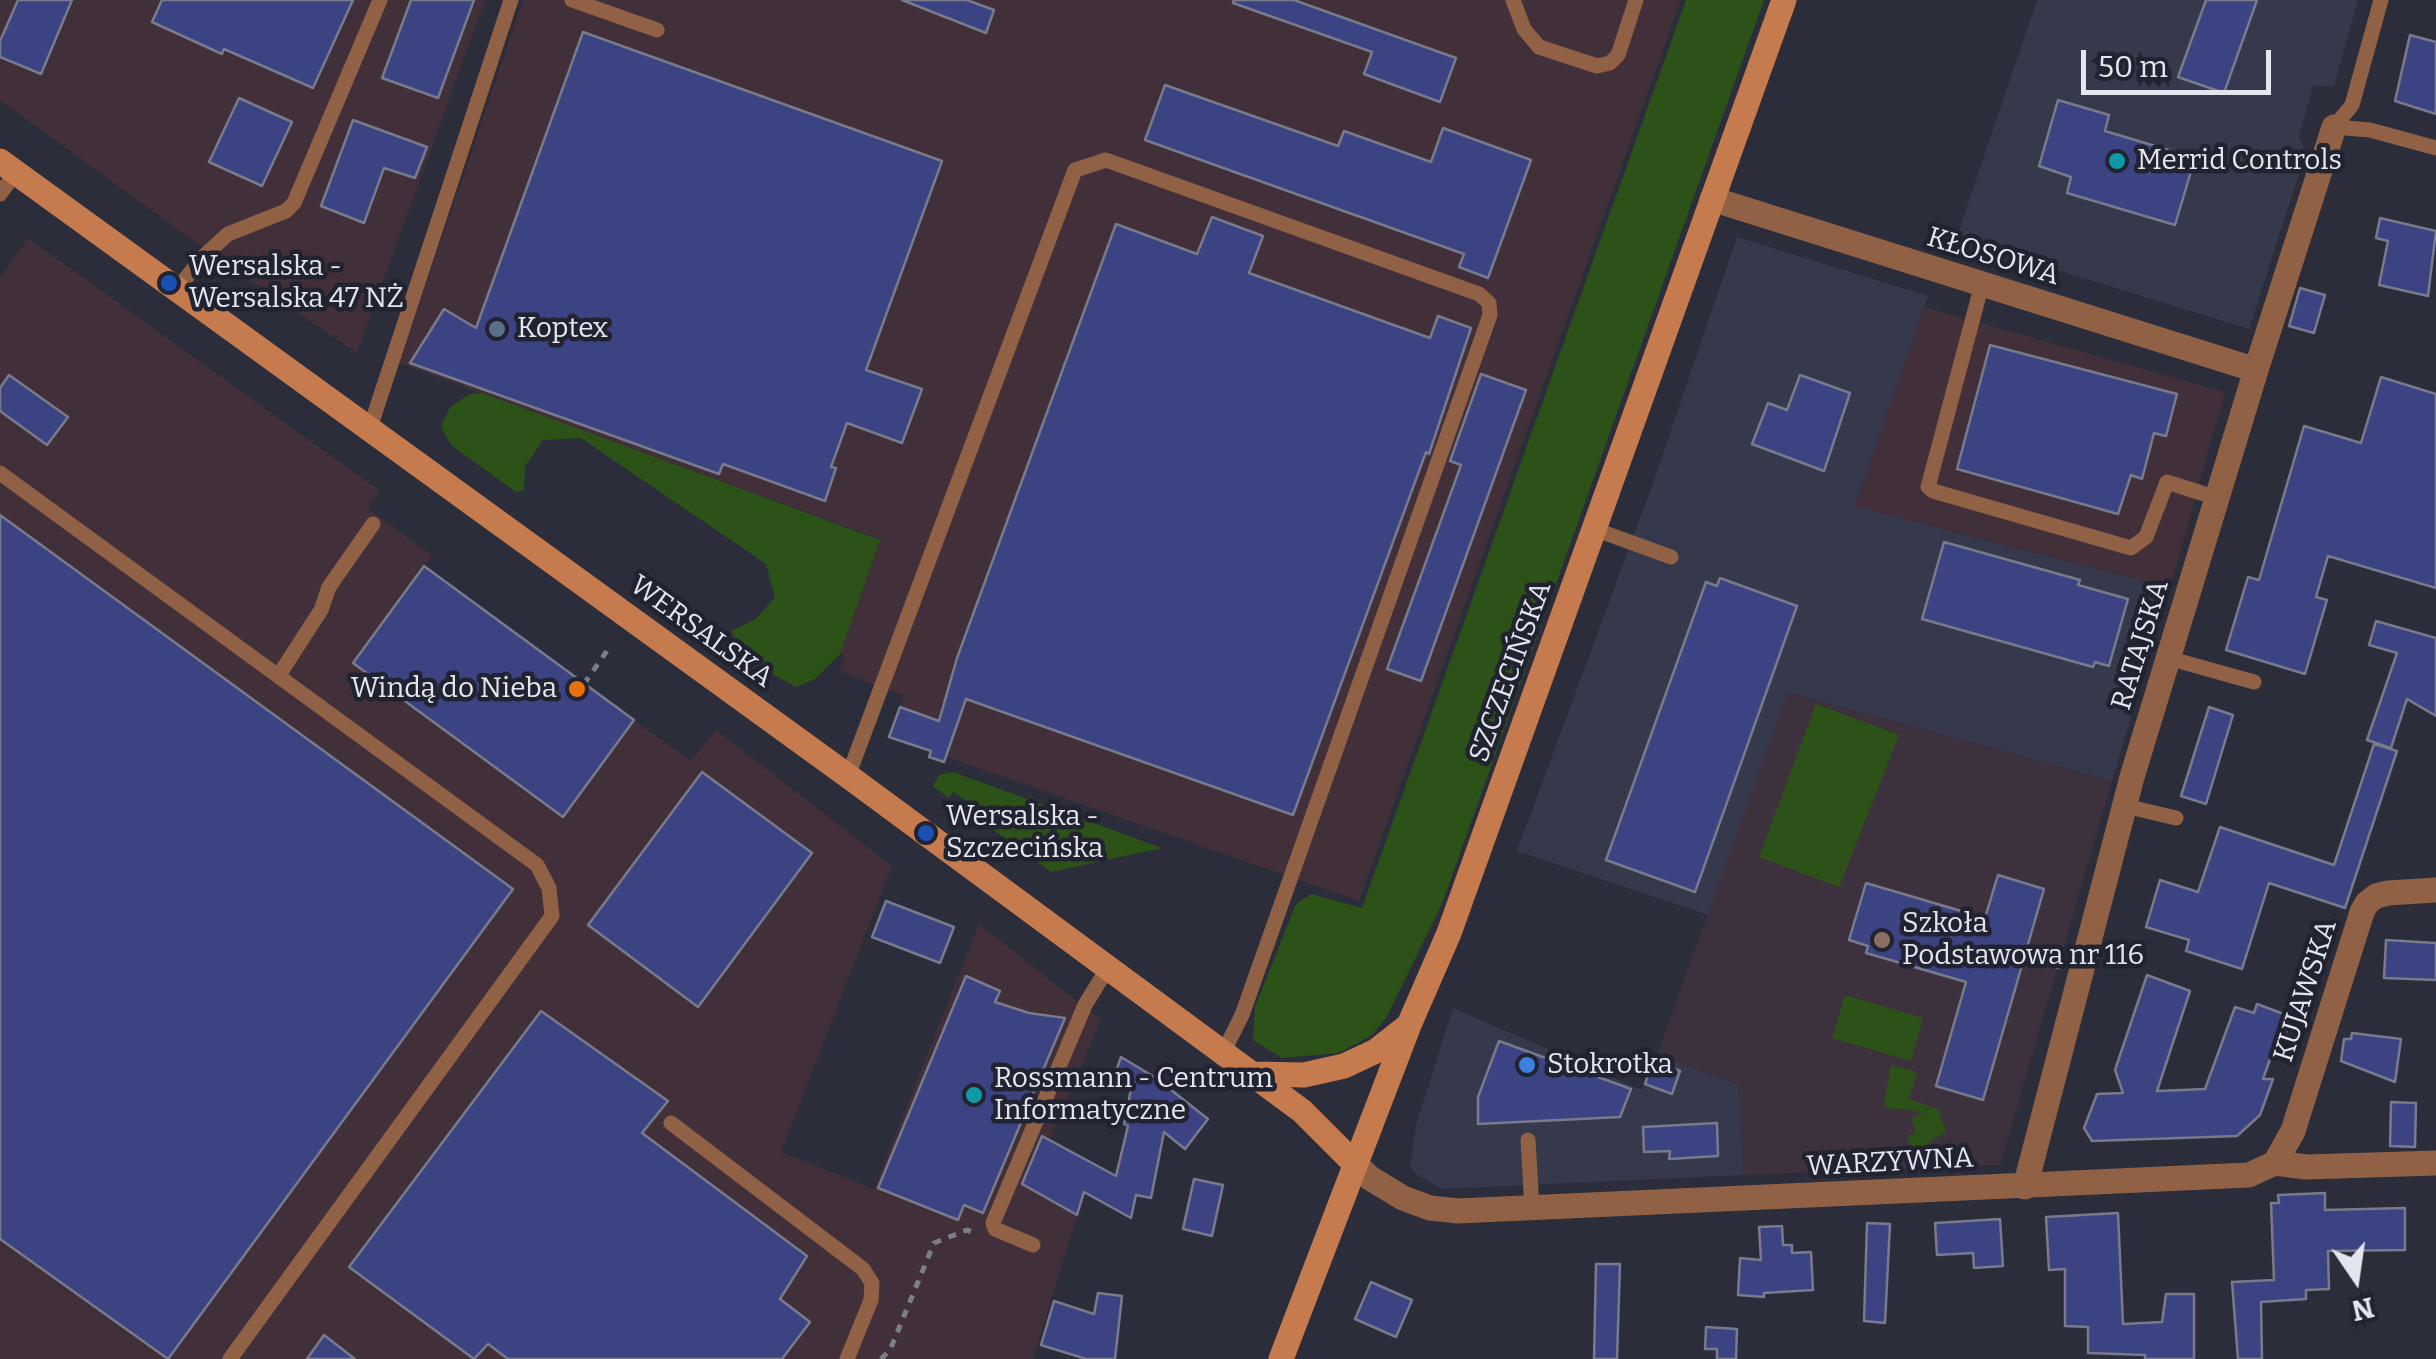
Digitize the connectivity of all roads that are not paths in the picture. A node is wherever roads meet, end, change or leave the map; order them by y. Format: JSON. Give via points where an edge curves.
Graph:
{"nodes":[{"id":1,"x":380,"y":0,"type":"edge"},
{"id":2,"x":512,"y":0,"type":"edge"},
{"id":3,"x":572,"y":0,"type":"edge"},
{"id":4,"x":1513,"y":0,"type":"edge"},
{"id":5,"x":1636,"y":0,"type":"edge"},
{"id":6,"x":1784,"y":0,"type":"edge"},
{"id":7,"x":2381,"y":0,"type":"edge"},
{"id":8,"x":657,"y":30,"type":"dead end"},
{"id":9,"x":2334,"y":128,"type":"junction"},
{"id":10,"x":2436,"y":148,"type":"edge"},
{"id":11,"x":8,"y":167,"type":"edge"},
{"id":12,"x":0,"y":194,"type":"edge"},
{"id":13,"x":1712,"y":200,"type":"junction"},
{"id":14,"x":1982,"y":284,"type":"junction"},
{"id":15,"x":177,"y":289,"type":"junction"},
{"id":16,"x":2256,"y":370,"type":"junction"},
{"id":17,"x":370,"y":428,"type":"junction"},
{"id":18,"x":0,"y":472,"type":"edge"},
{"id":19,"x":2217,"y":498,"type":"junction"},
{"id":20,"x":373,"y":524,"type":"dead end"},
{"id":21,"x":1594,"y":529,"type":"junction"},
{"id":22,"x":1671,"y":557,"type":"dead end"},
{"id":23,"x":2168,"y":658,"type":"junction"},
{"id":24,"x":279,"y":675,"type":"junction"},
{"id":25,"x":2254,"y":682,"type":"dead end"},
{"id":26,"x":848,"y":776,"type":"junction"},
{"id":27,"x":2124,"y":806,"type":"junction"},
{"id":28,"x":2176,"y":818,"type":"dead end"},
{"id":29,"x":2436,"y":890,"type":"edge"},
{"id":30,"x":1107,"y":969,"type":"junction"},
{"id":31,"x":1410,"y":1025,"type":"junction"},
{"id":32,"x":1223,"y":1053,"type":"junction"},
{"id":33,"x":1251,"y":1074,"type":"junction"},
{"id":34,"x":671,"y":1123,"type":"dead end"},
{"id":35,"x":1528,"y":1140,"type":"dead end"},
{"id":36,"x":2436,"y":1162,"type":"edge"},
{"id":37,"x":2275,"y":1163,"type":"junction"},
{"id":38,"x":1356,"y":1164,"type":"junction"},
{"id":39,"x":2025,"y":1186,"type":"junction"},
{"id":40,"x":1532,"y":1208,"type":"junction"},
{"id":41,"x":1033,"y":1245,"type":"dead end"},
{"id":42,"x":230,"y":1359,"type":"edge"},
{"id":43,"x":847,"y":1359,"type":"edge"},
{"id":44,"x":1281,"y":1359,"type":"edge"}],
"edges":[{"from":1,"to":15,"type":"lane","via":[[294,203],[228,234]]},
{"from":2,"to":17,"type":"lane"},
{"from":3,"to":8,"type":"lane"},
{"from":4,"to":5,"type":"lane","via":[[1538,48],[1597,66],[1618,55]]},
{"from":6,"to":13,"type":"street","name":"SZCZECIŃSKA"},
{"from":7,"to":9,"type":"lane","via":[[2352,105]]},
{"from":9,"to":10,"type":"lane"},
{"from":9,"to":16,"type":"street","name":"RATAJSKA"},
{"from":11,"to":12,"type":"lane"},
{"from":11,"to":15,"type":"street","name":"WERSALSKA"},
{"from":13,"to":14,"type":"street","name":"KŁOSOWA"},
{"from":13,"to":21,"type":"street","name":"SZCZECIŃSKA"},
{"from":14,"to":16,"type":"street","name":"KŁOSOWA"},
{"from":14,"to":19,"type":"lane","via":[[1928,487],[2130,548],[2146,537],[2167,482]]},
{"from":15,"to":17,"type":"street","name":"WERSALSKA"},
{"from":16,"to":19,"type":"street","name":"RATAJSKA"},
{"from":17,"to":26,"type":"street","name":"WERSALSKA"},
{"from":18,"to":24,"type":"lane"},
{"from":19,"to":23,"type":"street","name":"RATAJSKA"},
{"from":20,"to":24,"type":"lane"},
{"from":21,"to":22,"type":"lane"},
{"from":21,"to":31,"type":"street","name":"SZCZECIŃSKA"},
{"from":23,"to":25,"type":"lane"},
{"from":23,"to":27,"type":"street","name":"RATAJSKA"},
{"from":24,"to":42,"type":"lane","via":[[537,865],[550,888],[552,916]]},
{"from":26,"to":30,"type":"street","name":"WERSALSKA"},
{"from":26,"to":32,"type":"lane","via":[[1076,170],[1106,160],[1478,294],[1490,315],[1248,1000]]},
{"from":27,"to":28,"type":"lane"},
{"from":27,"to":39,"type":"street","name":"RATAJSKA"},
{"from":29,"to":37,"type":"street","name":"KUJAWSKA","via":[[2376,896],[2362,912],[2292,1131]]},
{"from":30,"to":32,"type":"street","name":"WERSALSKA"},
{"from":30,"to":41,"type":"lane","via":[[993,1223]]},
{"from":31,"to":33,"type":"street","via":[[1344,1066],[1304,1075]]},
{"from":31,"to":38,"type":"street","name":"SZCZECIŃSKA"},
{"from":32,"to":33,"type":"street","name":"WERSALSKA"},
{"from":33,"to":38,"type":"street","name":"WERSALSKA"},
{"from":34,"to":43,"type":"lane","via":[[864,1269],[872,1300]]},
{"from":35,"to":40,"type":"lane"},
{"from":36,"to":37,"type":"street","name":"WARZYWNA"},
{"from":37,"to":39,"type":"street","name":"WARZYWNA","via":[[2234,1178]]},
{"from":38,"to":40,"type":"street","name":"WARZYWNA","via":[[1384,1188],[1430,1208]]},
{"from":38,"to":44,"type":"street","name":"SZCZECIŃSKA"},
{"from":39,"to":40,"type":"street","name":"WARZYWNA"}]}
